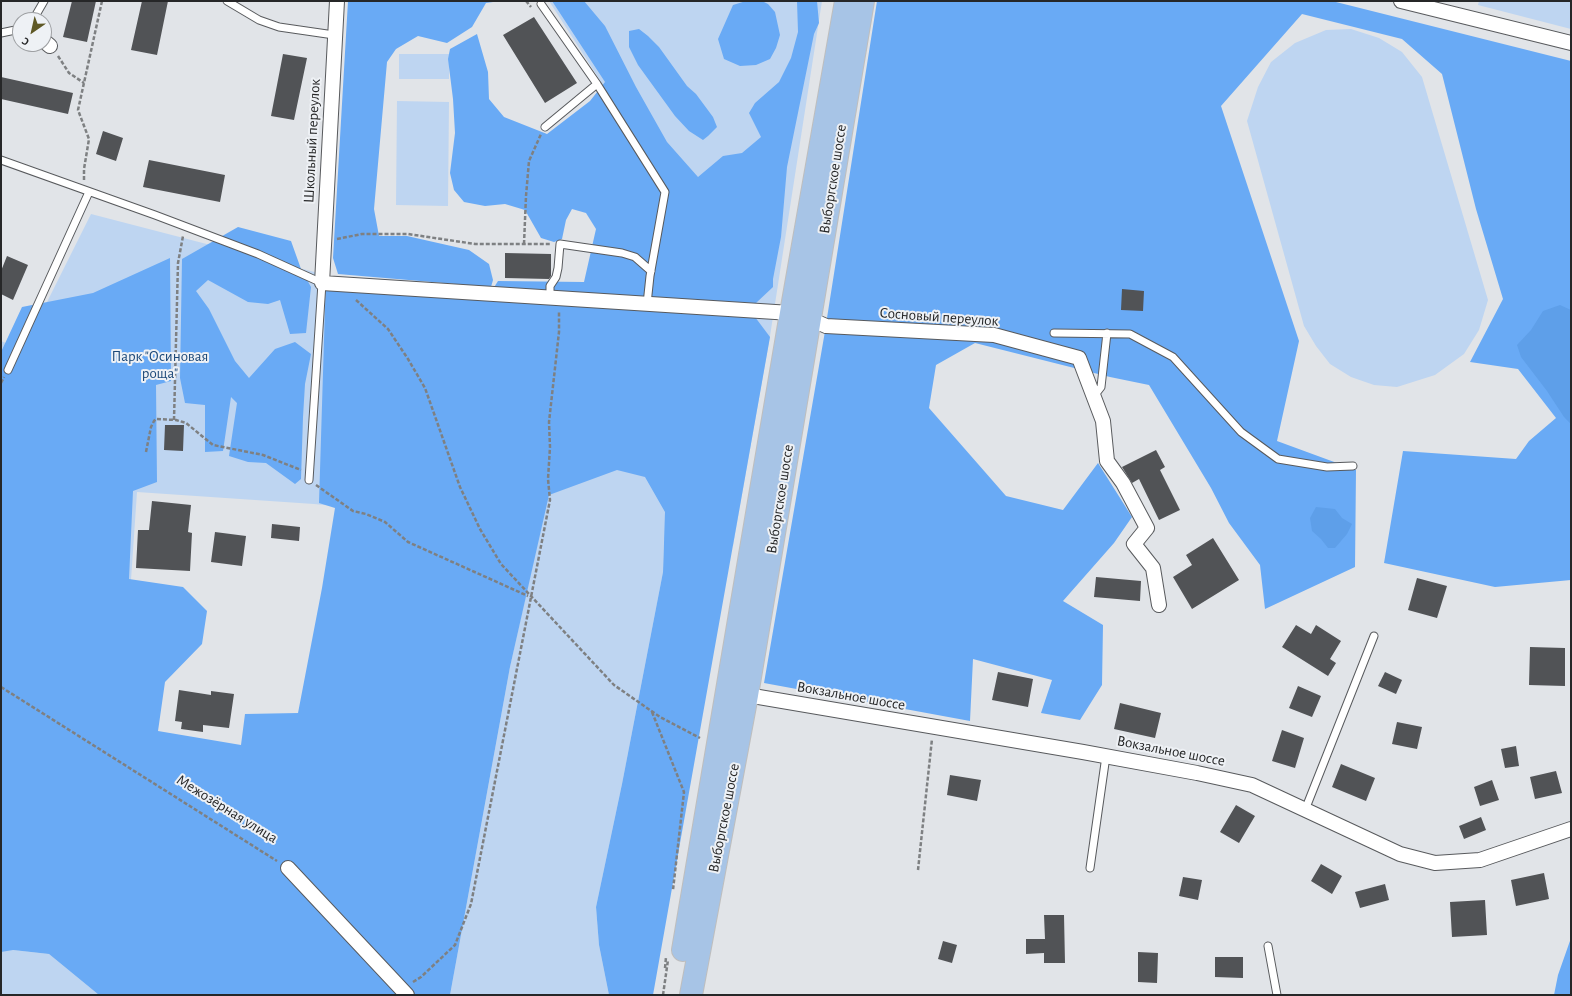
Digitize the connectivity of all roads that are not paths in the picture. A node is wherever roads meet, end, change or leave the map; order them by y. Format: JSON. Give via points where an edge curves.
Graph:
{"nodes":[{"id":1,"x":44,"y":1,"type":"edge"},
{"id":2,"x":226,"y":1,"type":"edge"},
{"id":3,"x":337,"y":1,"type":"edge"},
{"id":4,"x":846,"y":1,"type":"edge"},
{"id":5,"x":863,"y":1,"type":"edge"},
{"id":6,"x":1402,"y":1,"type":"edge"},
{"id":7,"x":541,"y":4,"type":"dead end"},
{"id":8,"x":38,"y":12,"type":"edge"},
{"id":9,"x":12,"y":31,"type":"edge"},
{"id":10,"x":1,"y":33,"type":"edge"},
{"id":11,"x":334,"y":35,"type":"junction"},
{"id":12,"x":1571,"y":43,"type":"edge"},
{"id":13,"x":597,"y":84,"type":"junction"},
{"id":14,"x":545,"y":127,"type":"road end"},
{"id":15,"x":1,"y":160,"type":"edge"},
{"id":16,"x":87,"y":192,"type":"junction"},
{"id":17,"x":651,"y":271,"type":"junction"},
{"id":18,"x":322,"y":283,"type":"junction"},
{"id":19,"x":555,"y":298,"type":"junction"},
{"id":20,"x":647,"y":304,"type":"junction"},
{"id":21,"x":800,"y":316,"type":"junction"},
{"id":22,"x":1054,"y":333,"type":"dead end"},
{"id":23,"x":1107,"y":333,"type":"junction"},
{"id":24,"x":8,"y":370,"type":"dead end"},
{"id":25,"x":1094,"y":397,"type":"junction"},
{"id":26,"x":1353,"y":466,"type":"dead end"},
{"id":27,"x":309,"y":477,"type":"road end"},
{"id":28,"x":1158,"y":605,"type":"dead end"},
{"id":29,"x":1374,"y":636,"type":"dead end"},
{"id":30,"x":747,"y":695,"type":"junction"},
{"id":31,"x":1106,"y":756,"type":"junction"},
{"id":32,"x":1305,"y":810,"type":"junction"},
{"id":33,"x":1571,"y":829,"type":"edge"},
{"id":34,"x":288,"y":868,"type":"road end"},
{"id":35,"x":1090,"y":868,"type":"dead end"},
{"id":36,"x":1268,"y":946,"type":"dead end"},
{"id":37,"x":404,"y":992,"type":"edge"},
{"id":38,"x":676,"y":995,"type":"edge"},
{"id":39,"x":691,"y":995,"type":"edge"},
{"id":40,"x":1277,"y":995,"type":"edge"}],
"edges":[{"from":1,"to":8,"type":"lane"},
{"from":2,"to":11,"type":"lane","via":[[259,20],[280,27]]},
{"from":3,"to":11,"type":"street","name":"Школьный переулок"},
{"from":4,"to":21,"type":"main road","name":"Выборгское шоссе"},
{"from":5,"to":21,"type":"main road","name":"Выборгское шоссе"},
{"from":6,"to":12,"type":"street"},
{"from":7,"to":13,"type":"lane"},
{"from":9,"to":10,"type":"lane"},
{"from":11,"to":18,"type":"street","name":"Школьный переулок"},
{"from":13,"to":14,"type":"lane"},
{"from":13,"to":17,"type":"lane","via":[[665,192]]},
{"from":15,"to":16,"type":"lane"},
{"from":16,"to":18,"type":"lane","via":[[258,254]]},
{"from":16,"to":24,"type":"lane"},
{"from":17,"to":19,"type":"lane","via":[[635,257],[622,253],[560,244],[556,277],[550,286]]},
{"from":17,"to":20,"type":"lane"},
{"from":18,"to":19,"type":"street"},
{"from":18,"to":27,"type":"lane"},
{"from":19,"to":20,"type":"street"},
{"from":20,"to":21,"type":"street"},
{"from":21,"to":25,"type":"street","name":"Сосновый переулок","via":[[826,326],[994,336],[1079,358]]},
{"from":21,"to":30,"type":"main road","name":"Выборгское шоссе"},
{"from":21,"to":38,"type":"main road","name":"Выборгское шоссе"},
{"from":22,"to":23,"type":"lane"},
{"from":23,"to":25,"type":"lane","via":[[1101,387]]},
{"from":23,"to":26,"type":"lane","via":[[1130,334],[1173,357],[1241,432],[1278,459],[1327,467]]},
{"from":25,"to":28,"type":"street","name":"Сосновый переулок","via":[[1103,421],[1107,460],[1123,483],[1147,528],[1134,544],[1153,568]]},
{"from":29,"to":32,"type":"lane"},
{"from":30,"to":31,"type":"street","name":"Вокзальное шоссе"},
{"from":30,"to":39,"type":"main road","name":"Выборгское шоссе"},
{"from":31,"to":32,"type":"street","name":"Вокзальное шоссе","via":[[1252,785]]},
{"from":31,"to":35,"type":"lane"},
{"from":32,"to":33,"type":"street","name":"Вокзальное шоссе","via":[[1400,854],[1435,863],[1480,860]]},
{"from":34,"to":37,"type":"street"},
{"from":36,"to":40,"type":"lane"}]}
